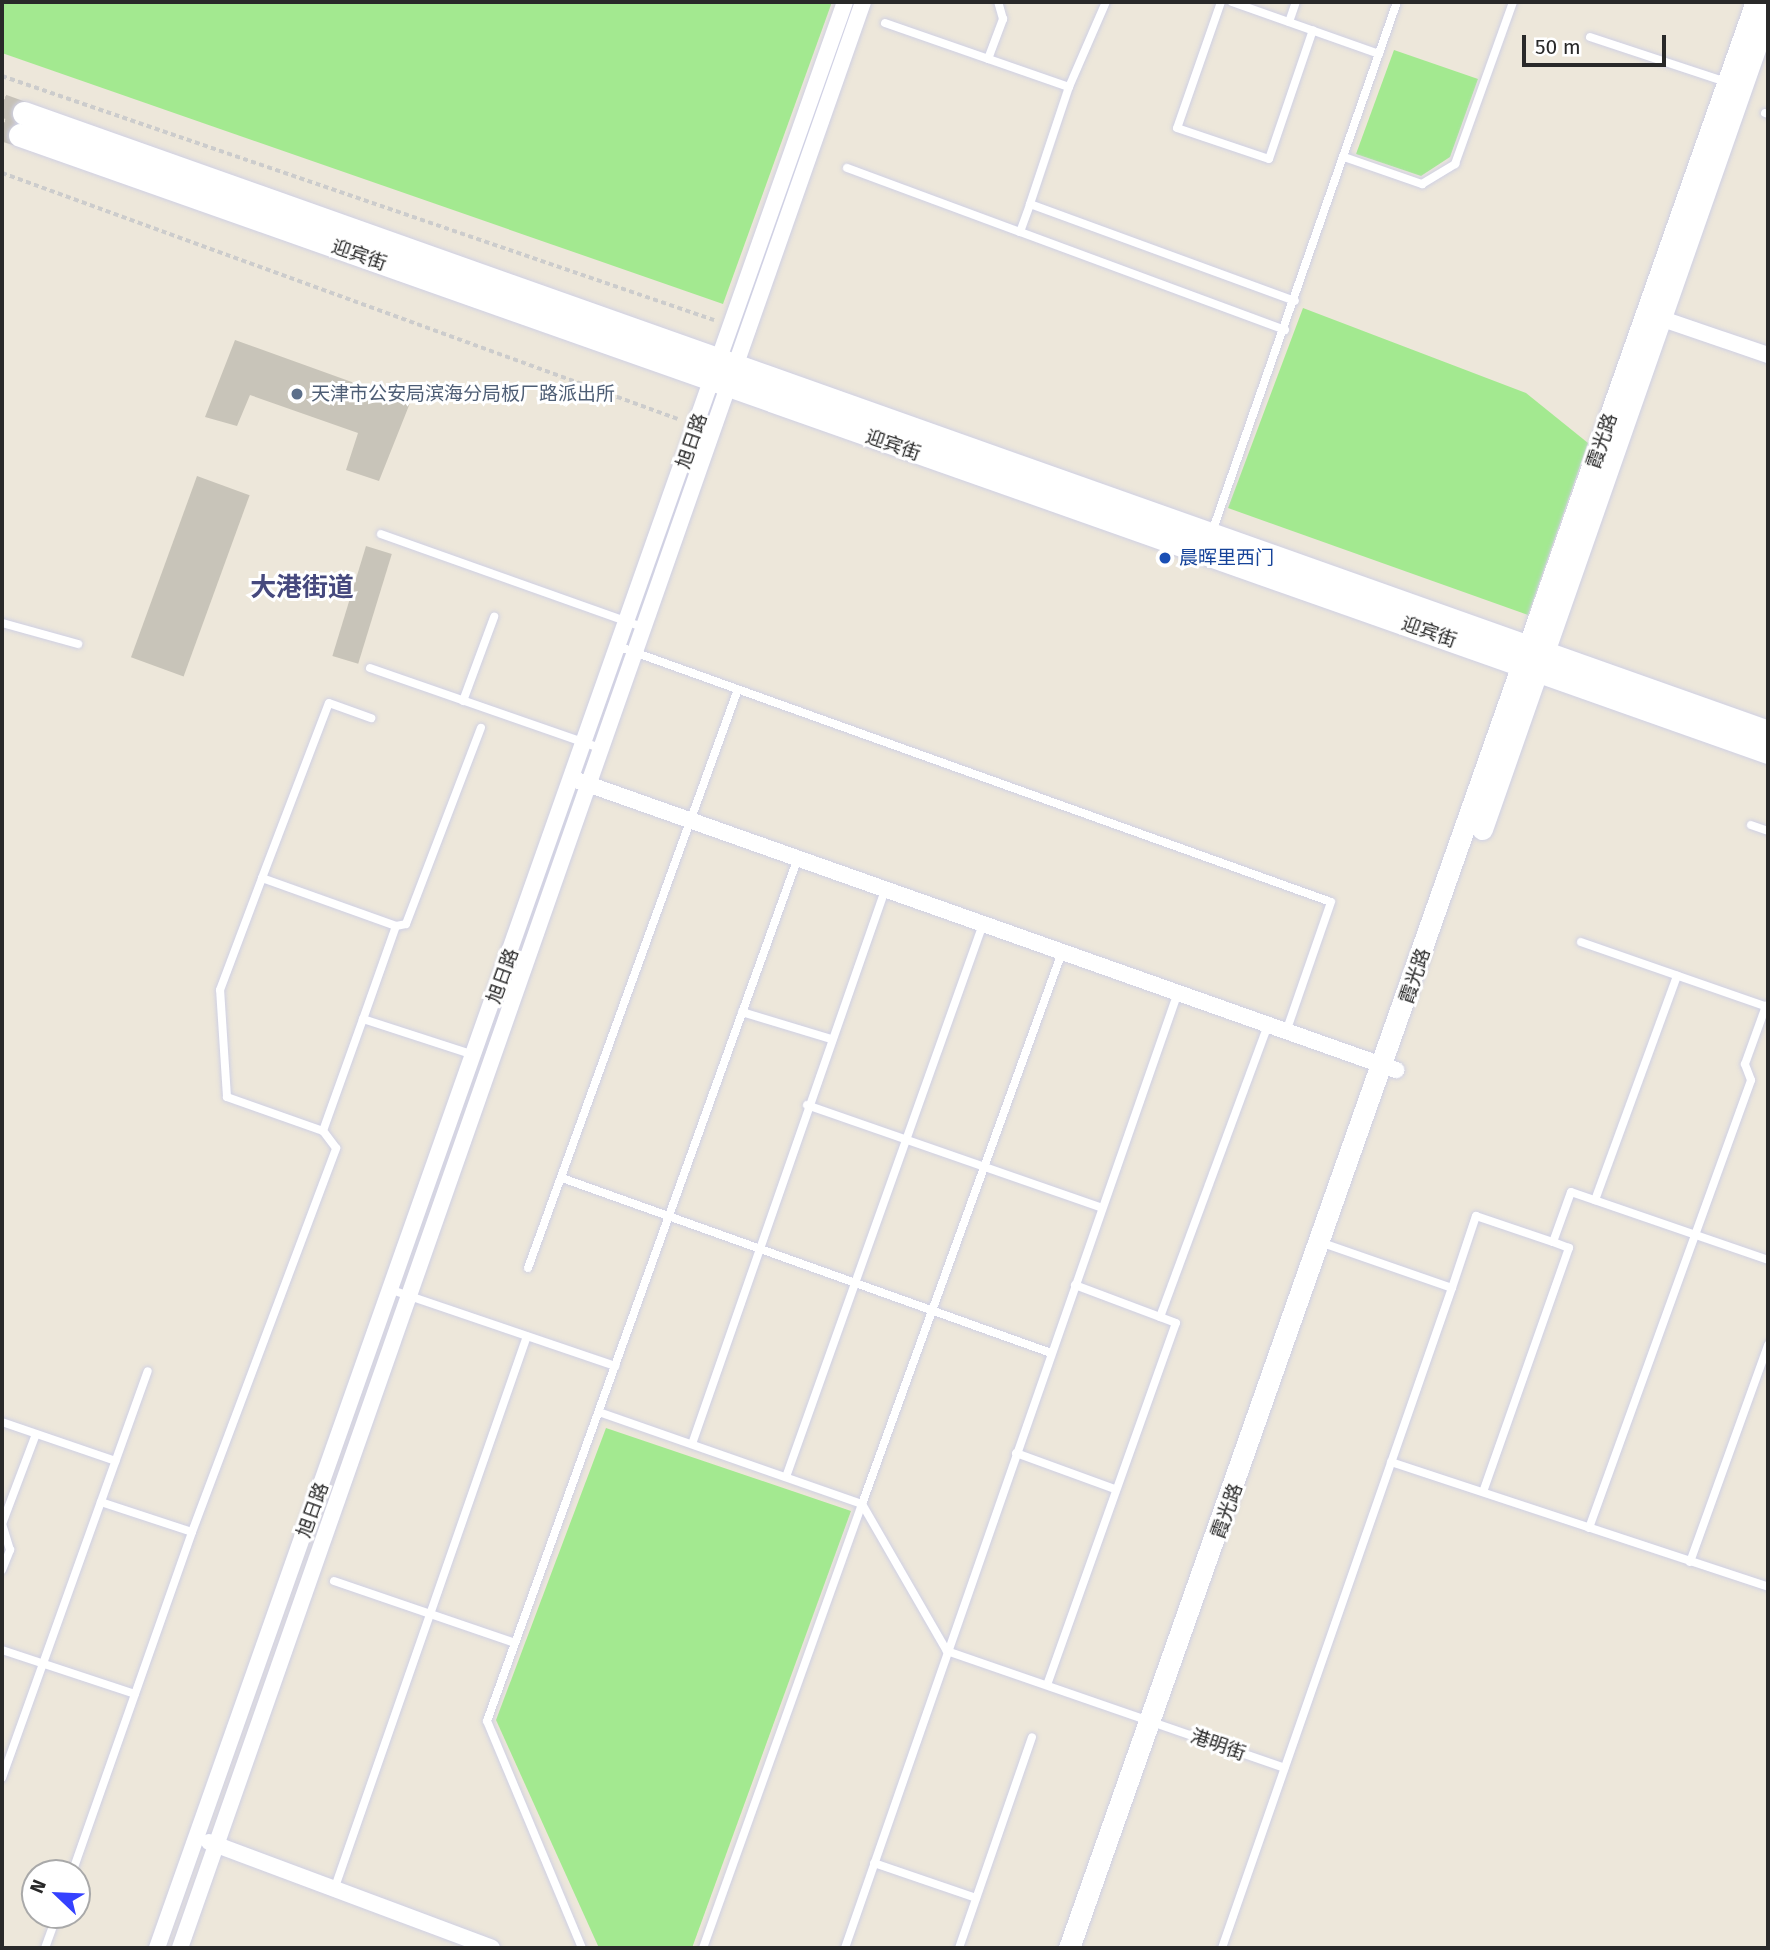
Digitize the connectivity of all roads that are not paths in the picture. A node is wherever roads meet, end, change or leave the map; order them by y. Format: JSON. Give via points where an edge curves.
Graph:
{"nodes":[{"id":1,"x":845,"y":2,"type":"edge"},
{"id":2,"x":863,"y":2,"type":"edge"},
{"id":3,"x":998,"y":2,"type":"edge"},
{"id":4,"x":1106,"y":2,"type":"edge"},
{"id":5,"x":1221,"y":2,"type":"edge"},
{"id":6,"x":1232,"y":2,"type":"edge"},
{"id":7,"x":1296,"y":2,"type":"edge"},
{"id":8,"x":1397,"y":2,"type":"edge"},
{"id":9,"x":1513,"y":2,"type":"edge"},
{"id":10,"x":1756,"y":2,"type":"edge"},
{"id":11,"x":1762,"y":2,"type":"edge"},
{"id":12,"x":1768,"y":4,"type":"edge"},
{"id":13,"x":1768,"y":12,"type":"edge"},
{"id":14,"x":1289,"y":22,"type":"junction"},
{"id":15,"x":885,"y":23,"type":"dead end"},
{"id":16,"x":1313,"y":30,"type":"junction"},
{"id":17,"x":1590,"y":37,"type":"dead end"},
{"id":18,"x":1379,"y":54,"type":"junction"},
{"id":19,"x":988,"y":59,"type":"junction"},
{"id":20,"x":1735,"y":85,"type":"junction"},
{"id":21,"x":1069,"y":87,"type":"junction"},
{"id":22,"x":22,"y":124,"type":"tunnel mouth"},
{"id":23,"x":1344,"y":157,"type":"junction"},
{"id":24,"x":848,"y":168,"type":"dead end"},
{"id":25,"x":1030,"y":204,"type":"junction"},
{"id":26,"x":1020,"y":232,"type":"junction"},
{"id":27,"x":1295,"y":301,"type":"junction"},
{"id":28,"x":1654,"y":316,"type":"junction"},
{"id":29,"x":1285,"y":330,"type":"junction"},
{"id":30,"x":1768,"y":355,"type":"edge"},
{"id":31,"x":724,"y":375,"type":"junction"},
{"id":32,"x":382,"y":534,"type":"dead end"},
{"id":33,"x":1211,"y":535,"type":"junction"},
{"id":34,"x":494,"y":617,"type":"dead end"},
{"id":35,"x":628,"y":622,"type":"junction"},
{"id":36,"x":2,"y":623,"type":"edge"},
{"id":37,"x":645,"y":628,"type":"junction"},
{"id":38,"x":78,"y":644,"type":"dead end"},
{"id":39,"x":620,"y":647,"type":"junction"},
{"id":40,"x":636,"y":653,"type":"junction"},
{"id":41,"x":1534,"y":660,"type":"junction"},
{"id":42,"x":370,"y":668,"type":"dead end"},
{"id":43,"x":737,"y":691,"type":"junction"},
{"id":44,"x":463,"y":701,"type":"junction"},
{"id":45,"x":371,"y":718,"type":"dead end"},
{"id":46,"x":481,"y":728,"type":"dead end"},
{"id":47,"x":1768,"y":732,"type":"edge"},
{"id":48,"x":587,"y":743,"type":"junction"},
{"id":49,"x":602,"y":750,"type":"junction"},
{"id":50,"x":1768,"y":752,"type":"edge"},
{"id":51,"x":574,"y":779,"type":"junction"},
{"id":52,"x":589,"y":785,"type":"junction"},
{"id":53,"x":690,"y":823,"type":"junction"},
{"id":54,"x":1751,"y":825,"type":"dead end"},
{"id":55,"x":1768,"y":831,"type":"edge"},
{"id":56,"x":796,"y":863,"type":"junction"},
{"id":57,"x":262,"y":878,"type":"junction"},
{"id":58,"x":884,"y":894,"type":"junction"},
{"id":59,"x":396,"y":926,"type":"junction"},
{"id":60,"x":982,"y":928,"type":"junction"},
{"id":61,"x":1581,"y":942,"type":"dead end"},
{"id":62,"x":1061,"y":955,"type":"junction"},
{"id":63,"x":1677,"y":975,"type":"junction"},
{"id":64,"x":1177,"y":995,"type":"junction"},
{"id":65,"x":1767,"y":1006,"type":"edge"},
{"id":66,"x":742,"y":1012,"type":"junction"},
{"id":67,"x":363,"y":1019,"type":"junction"},
{"id":68,"x":1267,"y":1027,"type":"junction"},
{"id":69,"x":1286,"y":1033,"type":"junction"},
{"id":70,"x":831,"y":1039,"type":"junction"},
{"id":71,"x":474,"y":1055,"type":"junction"},
{"id":72,"x":1390,"y":1068,"type":"junction"},
{"id":73,"x":807,"y":1105,"type":"junction"},
{"id":74,"x":323,"y":1131,"type":"junction"},
{"id":75,"x":906,"y":1140,"type":"junction"},
{"id":76,"x":984,"y":1167,"type":"junction"},
{"id":77,"x":562,"y":1178,"type":"junction"},
{"id":78,"x":1595,"y":1200,"type":"junction"},
{"id":79,"x":1102,"y":1208,"type":"junction"},
{"id":80,"x":669,"y":1216,"type":"junction"},
{"id":81,"x":1694,"y":1234,"type":"junction"},
{"id":82,"x":1553,"y":1242,"type":"junction"},
{"id":83,"x":1328,"y":1245,"type":"junction"},
{"id":84,"x":759,"y":1249,"type":"junction"},
{"id":85,"x":1768,"y":1260,"type":"edge"},
{"id":86,"x":528,"y":1268,"type":"dead end"},
{"id":87,"x":855,"y":1283,"type":"junction"},
{"id":88,"x":1075,"y":1285,"type":"junction"},
{"id":89,"x":1452,"y":1288,"type":"junction"},
{"id":90,"x":392,"y":1290,"type":"junction"},
{"id":91,"x":409,"y":1296,"type":"junction"},
{"id":92,"x":932,"y":1312,"type":"junction"},
{"id":93,"x":1160,"y":1317,"type":"junction"},
{"id":94,"x":527,"y":1336,"type":"junction"},
{"id":95,"x":1768,"y":1345,"type":"edge"},
{"id":96,"x":1051,"y":1353,"type":"junction"},
{"id":97,"x":615,"y":1366,"type":"junction"},
{"id":98,"x":148,"y":1371,"type":"dead end"},
{"id":99,"x":598,"y":1412,"type":"junction"},
{"id":100,"x":2,"y":1422,"type":"edge"},
{"id":101,"x":36,"y":1434,"type":"junction"},
{"id":102,"x":692,"y":1444,"type":"junction"},
{"id":103,"x":1016,"y":1453,"type":"junction"},
{"id":104,"x":116,"y":1461,"type":"junction"},
{"id":105,"x":1391,"y":1462,"type":"junction"},
{"id":106,"x":786,"y":1477,"type":"junction"},
{"id":107,"x":1115,"y":1489,"type":"junction"},
{"id":108,"x":1483,"y":1492,"type":"junction"},
{"id":109,"x":101,"y":1502,"type":"junction"},
{"id":110,"x":862,"y":1504,"type":"junction"},
{"id":111,"x":1590,"y":1528,"type":"junction"},
{"id":112,"x":192,"y":1532,"type":"junction"},
{"id":113,"x":1690,"y":1562,"type":"junction"},
{"id":114,"x":2,"y":1570,"type":"edge"},
{"id":115,"x":334,"y":1581,"type":"dead end"},
{"id":116,"x":1768,"y":1587,"type":"edge"},
{"id":117,"x":430,"y":1613,"type":"junction"},
{"id":118,"x":515,"y":1643,"type":"junction"},
{"id":119,"x":2,"y":1650,"type":"edge"},
{"id":120,"x":947,"y":1651,"type":"junction"},
{"id":121,"x":43,"y":1664,"type":"junction"},
{"id":122,"x":1047,"y":1685,"type":"junction"},
{"id":123,"x":135,"y":1695,"type":"junction"},
{"id":124,"x":1157,"y":1724,"type":"junction"},
{"id":125,"x":1032,"y":1737,"type":"dead end"},
{"id":126,"x":1284,"y":1768,"type":"junction"},
{"id":127,"x":2,"y":1778,"type":"edge"},
{"id":128,"x":196,"y":1837,"type":"junction"},
{"id":129,"x":216,"y":1845,"type":"junction"},
{"id":130,"x":77,"y":1859,"type":"edge"},
{"id":131,"x":874,"y":1863,"type":"junction"},
{"id":132,"x":335,"y":1887,"type":"junction"},
{"id":133,"x":976,"y":1898,"type":"junction"},
{"id":134,"x":52,"y":1929,"type":"edge"},
{"id":135,"x":45,"y":1948,"type":"edge"},
{"id":136,"x":157,"y":1948,"type":"edge"},
{"id":137,"x":180,"y":1948,"type":"edge"},
{"id":138,"x":492,"y":1948,"type":"edge"},
{"id":139,"x":583,"y":1948,"type":"edge"},
{"id":140,"x":704,"y":1948,"type":"edge"},
{"id":141,"x":845,"y":1948,"type":"edge"},
{"id":142,"x":959,"y":1948,"type":"edge"},
{"id":143,"x":1069,"y":1948,"type":"edge"},
{"id":144,"x":1083,"y":1948,"type":"edge"},
{"id":145,"x":1222,"y":1948,"type":"edge"}],
"edges":[{"from":1,"to":31,"type":"street","name":"旭日路"},
{"from":2,"to":31,"type":"street","name":"旭日路"},
{"from":3,"to":19,"type":"lane","via":[[1003,19]]},
{"from":4,"to":21,"type":"lane"},
{"from":5,"to":16,"type":"lane","via":[[1177,128],[1269,159]]},
{"from":6,"to":14,"type":"lane"},
{"from":7,"to":14,"type":"lane"},
{"from":8,"to":18,"type":"lane"},
{"from":9,"to":23,"type":"lane","via":[[1455,164],[1422,184]]},
{"from":10,"to":20,"type":"street","name":"霞光路"},
{"from":11,"to":12,"type":"street"},
{"from":13,"to":20,"type":"street","name":"霞光路"},
{"from":14,"to":16,"type":"lane"},
{"from":15,"to":19,"type":"lane"},
{"from":16,"to":18,"type":"lane"},
{"from":17,"to":20,"type":"lane"},
{"from":18,"to":23,"type":"lane"},
{"from":19,"to":21,"type":"lane"},
{"from":20,"to":28,"type":"street","name":"霞光路"},
{"from":21,"to":25,"type":"lane"},
{"from":22,"to":31,"type":"main road","name":"迎宾街"},
{"from":23,"to":27,"type":"lane"},
{"from":24,"to":26,"type":"lane"},
{"from":25,"to":26,"type":"lane"},
{"from":25,"to":27,"type":"lane"},
{"from":26,"to":29,"type":"lane"},
{"from":27,"to":29,"type":"lane"},
{"from":28,"to":30,"type":"street"},
{"from":28,"to":41,"type":"street","name":"霞光路"},
{"from":29,"to":33,"type":"lane"},
{"from":31,"to":33,"type":"main road","name":"迎宾街"},
{"from":31,"to":35,"type":"street","name":"旭日路"},
{"from":31,"to":37,"type":"street","name":"旭日路"},
{"from":31,"to":41,"type":"main road","name":"迎宾街"},
{"from":32,"to":35,"type":"lane"},
{"from":33,"to":41,"type":"main road","name":"迎宾街"},
{"from":34,"to":44,"type":"lane"},
{"from":35,"to":37,"type":"lane"},
{"from":35,"to":39,"type":"street","name":"旭日路"},
{"from":36,"to":38,"type":"lane"},
{"from":37,"to":40,"type":"street","name":"旭日路"},
{"from":39,"to":40,"type":"lane"},
{"from":39,"to":48,"type":"street","name":"旭日路"},
{"from":40,"to":43,"type":"lane"},
{"from":40,"to":49,"type":"street","name":"旭日路"},
{"from":41,"to":47,"type":"main road","name":"迎宾街"},
{"from":41,"to":50,"type":"main road","name":"迎宾街"},
{"from":41,"to":72,"type":"street","name":"霞光路"},
{"from":42,"to":44,"type":"lane"},
{"from":43,"to":53,"type":"lane"},
{"from":43,"to":69,"type":"lane","via":[[1331,902]]},
{"from":44,"to":48,"type":"lane"},
{"from":45,"to":57,"type":"lane","via":[[329,703]]},
{"from":46,"to":59,"type":"lane","via":[[406,923]]},
{"from":48,"to":49,"type":"lane"},
{"from":48,"to":51,"type":"street","name":"旭日路"},
{"from":49,"to":52,"type":"street","name":"旭日路"},
{"from":51,"to":52,"type":"street"},
{"from":51,"to":71,"type":"street","name":"旭日路"},
{"from":52,"to":53,"type":"street"},
{"from":52,"to":91,"type":"street","name":"旭日路"},
{"from":53,"to":56,"type":"street"},
{"from":53,"to":77,"type":"lane"},
{"from":54,"to":55,"type":"lane"},
{"from":56,"to":58,"type":"street"},
{"from":56,"to":66,"type":"lane"},
{"from":57,"to":59,"type":"lane"},
{"from":57,"to":74,"type":"lane","via":[[220,990],[227,1097]]},
{"from":58,"to":60,"type":"street"},
{"from":58,"to":70,"type":"lane"},
{"from":59,"to":67,"type":"lane"},
{"from":60,"to":62,"type":"street"},
{"from":60,"to":75,"type":"lane"},
{"from":61,"to":63,"type":"lane"},
{"from":62,"to":64,"type":"street"},
{"from":62,"to":76,"type":"lane"},
{"from":63,"to":65,"type":"lane"},
{"from":63,"to":78,"type":"lane"},
{"from":64,"to":68,"type":"street"},
{"from":64,"to":79,"type":"lane"},
{"from":65,"to":81,"type":"lane","via":[[1745,1064],[1751,1080]]},
{"from":66,"to":70,"type":"lane"},
{"from":66,"to":80,"type":"lane"},
{"from":67,"to":71,"type":"lane"},
{"from":67,"to":74,"type":"lane"},
{"from":68,"to":69,"type":"street"},
{"from":68,"to":93,"type":"lane"},
{"from":69,"to":72,"type":"street"},
{"from":70,"to":73,"type":"lane"},
{"from":71,"to":90,"type":"street","name":"旭日路"},
{"from":72,"to":83,"type":"street","name":"霞光路"},
{"from":73,"to":75,"type":"lane"},
{"from":73,"to":84,"type":"lane"},
{"from":74,"to":112,"type":"lane","via":[[336,1148]]},
{"from":75,"to":76,"type":"lane"},
{"from":75,"to":87,"type":"lane"},
{"from":76,"to":79,"type":"lane"},
{"from":76,"to":92,"type":"lane"},
{"from":77,"to":80,"type":"lane"},
{"from":77,"to":86,"type":"lane"},
{"from":78,"to":81,"type":"lane"},
{"from":78,"to":82,"type":"lane","via":[[1571,1192]]},
{"from":79,"to":88,"type":"lane"},
{"from":80,"to":84,"type":"lane"},
{"from":80,"to":97,"type":"lane"},
{"from":81,"to":85,"type":"lane"},
{"from":81,"to":111,"type":"lane"},
{"from":82,"to":89,"type":"lane","via":[[1476,1216]]},
{"from":82,"to":108,"type":"lane","via":[[1569,1248]]},
{"from":83,"to":89,"type":"lane"},
{"from":83,"to":124,"type":"street","name":"霞光路"},
{"from":84,"to":87,"type":"lane"},
{"from":84,"to":102,"type":"lane"},
{"from":87,"to":92,"type":"lane"},
{"from":87,"to":106,"type":"lane"},
{"from":88,"to":93,"type":"lane"},
{"from":88,"to":96,"type":"lane"},
{"from":89,"to":105,"type":"lane"},
{"from":90,"to":91,"type":"lane"},
{"from":90,"to":128,"type":"street","name":"旭日路"},
{"from":91,"to":94,"type":"lane"},
{"from":91,"to":129,"type":"street","name":"旭日路"},
{"from":92,"to":96,"type":"lane"},
{"from":92,"to":110,"type":"lane"},
{"from":93,"to":107,"type":"lane","via":[[1176,1323]]},
{"from":94,"to":97,"type":"lane"},
{"from":94,"to":117,"type":"lane"},
{"from":95,"to":113,"type":"lane"},
{"from":96,"to":103,"type":"lane"},
{"from":97,"to":99,"type":"lane"},
{"from":98,"to":104,"type":"lane"},
{"from":99,"to":102,"type":"lane"},
{"from":99,"to":118,"type":"lane"},
{"from":100,"to":101,"type":"lane"},
{"from":101,"to":104,"type":"lane"},
{"from":101,"to":114,"type":"lane","via":[[2,1524],[10,1550]]},
{"from":102,"to":106,"type":"lane"},
{"from":103,"to":107,"type":"lane"},
{"from":103,"to":120,"type":"lane"},
{"from":104,"to":109,"type":"lane"},
{"from":105,"to":108,"type":"lane"},
{"from":105,"to":126,"type":"lane"},
{"from":106,"to":110,"type":"lane"},
{"from":107,"to":122,"type":"lane"},
{"from":108,"to":111,"type":"lane"},
{"from":109,"to":112,"type":"lane"},
{"from":109,"to":121,"type":"lane"},
{"from":110,"to":120,"type":"lane"},
{"from":110,"to":140,"type":"lane"},
{"from":111,"to":113,"type":"lane"},
{"from":112,"to":123,"type":"lane"},
{"from":113,"to":116,"type":"lane"},
{"from":115,"to":117,"type":"lane"},
{"from":117,"to":118,"type":"lane"},
{"from":117,"to":132,"type":"lane"},
{"from":118,"to":139,"type":"lane","via":[[487,1721]]},
{"from":119,"to":121,"type":"lane"},
{"from":120,"to":122,"type":"lane","name":"港明街"},
{"from":120,"to":131,"type":"lane"},
{"from":121,"to":123,"type":"lane"},
{"from":121,"to":127,"type":"lane"},
{"from":122,"to":124,"type":"lane","name":"港明街"},
{"from":123,"to":130,"type":"lane"},
{"from":124,"to":126,"type":"lane","name":"港明街"},
{"from":124,"to":143,"type":"street","name":"霞光路"},
{"from":124,"to":144,"type":"street","name":"霞光路"},
{"from":125,"to":133,"type":"lane"},
{"from":126,"to":145,"type":"lane"},
{"from":128,"to":129,"type":"street"},
{"from":128,"to":136,"type":"street","name":"旭日路"},
{"from":129,"to":132,"type":"street"},
{"from":129,"to":137,"type":"street","name":"旭日路"},
{"from":131,"to":133,"type":"lane"},
{"from":131,"to":141,"type":"lane"},
{"from":132,"to":138,"type":"street"},
{"from":133,"to":142,"type":"lane"},
{"from":134,"to":135,"type":"lane"}]}
